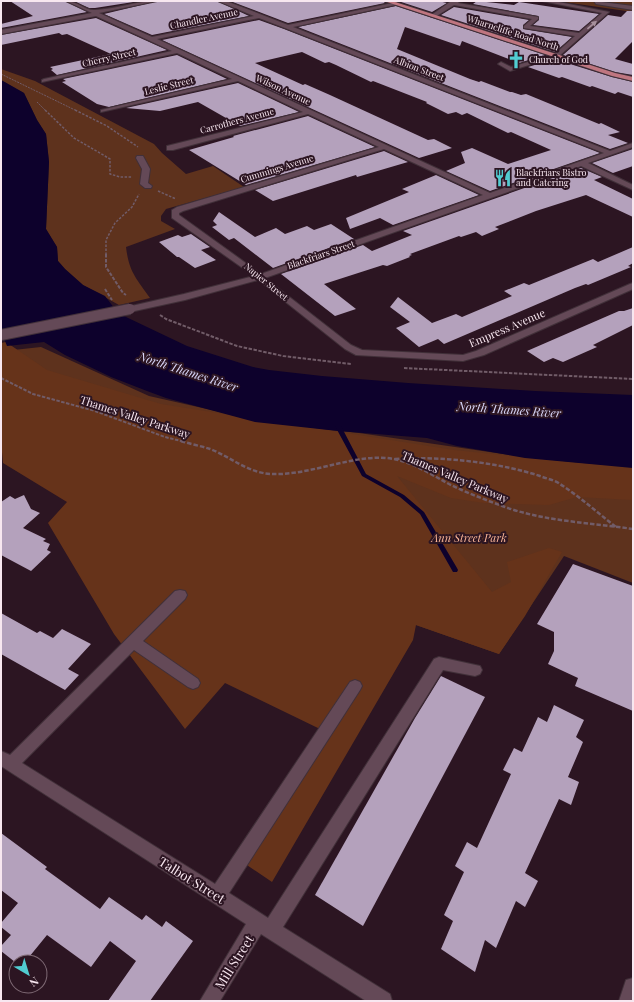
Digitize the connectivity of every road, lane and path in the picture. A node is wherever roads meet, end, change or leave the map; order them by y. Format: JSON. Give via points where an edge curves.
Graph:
{"nodes":[{"id":1,"x":68,"y":1,"type":"edge"},
{"id":2,"x":154,"y":1,"type":"edge"},
{"id":3,"x":221,"y":1,"type":"edge"},
{"id":4,"x":387,"y":1,"type":"edge"},
{"id":5,"x":545,"y":1,"type":"edge"},
{"id":6,"x":588,"y":1,"type":"edge"},
{"id":7,"x":455,"y":2,"type":"edge"},
{"id":8,"x":395,"y":4,"type":"junction"},
{"id":9,"x":579,"y":6,"type":"junction"},
{"id":10,"x":633,"y":8,"type":"edge"},
{"id":11,"x":95,"y":13,"type":"junction"},
{"id":12,"x":259,"y":16,"type":"junction"},
{"id":13,"x":434,"y":16,"type":"junction"},
{"id":14,"x":287,"y":27,"type":"junction"},
{"id":15,"x":1,"y":32,"type":"edge"},
{"id":16,"x":580,"y":35,"type":"junction"},
{"id":17,"x":152,"y":39,"type":"junction"},
{"id":18,"x":178,"y":51,"type":"junction"},
{"id":19,"x":554,"y":56,"type":"junction"},
{"id":20,"x":501,"y":64,"type":"dead end"},
{"id":21,"x":239,"y":79,"type":"junction"},
{"id":22,"x":633,"y":79,"type":"edge"},
{"id":23,"x":44,"y":81,"type":"dead end"},
{"id":24,"x":37,"y":102,"type":"dead end"},
{"id":25,"x":103,"y":111,"type":"dead end"},
{"id":26,"x":309,"y":112,"type":"junction"},
{"id":27,"x":633,"y":146,"type":"edge"},
{"id":28,"x":385,"y":147,"type":"junction"},
{"id":29,"x":170,"y":148,"type":"dead end"},
{"id":30,"x":610,"y":153,"type":"junction"},
{"id":31,"x":140,"y":158,"type":"dead end"},
{"id":32,"x":581,"y":163,"type":"junction"},
{"id":33,"x":145,"y":178,"type":"junction"},
{"id":34,"x":148,"y":186,"type":"joint"},
{"id":35,"x":633,"y":188,"type":"edge"},
{"id":36,"x":490,"y":196,"type":"junction"},
{"id":37,"x":179,"y":201,"type":"dead end"},
{"id":38,"x":175,"y":212,"type":"joint"},
{"id":39,"x":260,"y":277,"type":"junction"},
{"id":40,"x":633,"y":286,"type":"edge"},
{"id":41,"x":1,"y":335,"type":"edge"},
{"id":42,"x":360,"y":353,"type":"joint"},
{"id":43,"x":1,"y":378,"type":"edge"},
{"id":44,"x":393,"y":459,"type":"junction"},
{"id":45,"x":616,"y":527,"type":"junction"},
{"id":46,"x":633,"y":529,"type":"edge"},
{"id":47,"x":180,"y":595,"type":"dead end"},
{"id":48,"x":133,"y":641,"type":"junction"},
{"id":49,"x":475,"y":670,"type":"dead end"},
{"id":50,"x":193,"y":683,"type":"dead end"},
{"id":51,"x":355,"y":686,"type":"dead end"},
{"id":52,"x":6,"y":761,"type":"edge"},
{"id":53,"x":217,"y":896,"type":"junction"},
{"id":54,"x":265,"y":926,"type":"junction"},
{"id":55,"x":633,"y":987,"type":"edge"},
{"id":56,"x":209,"y":1001,"type":"edge"},
{"id":57,"x":383,"y":1001,"type":"edge"},
{"id":58,"x":628,"y":1001,"type":"edge"}],
"edges":[{"from":1,"to":11,"type":"street","name":"Wilson Avenue"},
{"from":2,"to":11,"type":"street"},
{"from":3,"to":12,"type":"street","name":"Albion Street"},
{"from":4,"to":8,"type":"main road","name":"Wharncliffe Road North"},
{"from":5,"to":9,"type":"street"},
{"from":6,"to":9,"type":"street"},
{"from":6,"to":10,"type":"street"},
{"from":7,"to":13,"type":"street"},
{"from":7,"to":16,"type":"street","via":[[536,18],[526,27]]},
{"from":8,"to":13,"type":"main road","name":"Wharncliffe Road North"},
{"from":8,"to":14,"type":"street"},
{"from":16,"to":9,"type":"street","one_way":true,"via":[[606,12]]},
{"from":11,"to":15,"type":"street"},
{"from":11,"to":17,"type":"street","name":"Wilson Avenue"},
{"from":12,"to":14,"type":"street","name":"Albion Street"},
{"from":12,"to":17,"type":"street","name":"Chandler Avenue"},
{"from":13,"to":19,"type":"main road","name":"Wharncliffe Road North"},
{"from":14,"to":30,"type":"street","name":"Albion Street"},
{"from":16,"to":19,"type":"street"},
{"from":17,"to":18,"type":"street","name":"Wilson Avenue"},
{"from":18,"to":21,"type":"street","name":"Wilson Avenue"},
{"from":18,"to":23,"type":"street","name":"Cherry Street"},
{"from":19,"to":20,"type":"street","via":[[510,68]]},
{"from":19,"to":22,"type":"main road","name":"Wharncliffe Road North"},
{"from":21,"to":25,"type":"street","name":"Leslie Street"},
{"from":21,"to":26,"type":"street","name":"Wilson Avenue"},
{"from":24,"to":33,"type":"path","via":[[74,138],[110,159],[110,174]]},
{"from":26,"to":28,"type":"street","name":"Wilson Avenue"},
{"from":26,"to":29,"type":"street","name":"Carrothers Avenue"},
{"from":27,"to":30,"type":"street","name":"Blackfriars Street"},
{"from":28,"to":36,"type":"street","name":"Wilson Avenue"},
{"from":28,"to":38,"type":"street","name":"Cummings Avenue"},
{"from":30,"to":32,"type":"street","name":"Blackfriars Street"},
{"from":31,"to":33,"type":"street","via":[[146,169]]},
{"from":32,"to":35,"type":"street"},
{"from":32,"to":36,"type":"street","name":"Blackfriars Street"},
{"from":33,"to":34,"type":"street","via":[[144,184]]},
{"from":34,"to":37,"type":"path"},
{"from":36,"to":39,"type":"street","name":"Blackfriars Street"},
{"from":38,"to":39,"type":"street","name":"Napier Street","via":[[178,220]]},
{"from":39,"to":41,"type":"street","name":"Blackfriars Street","bridge":true,"via":[[185,297]]},
{"from":39,"to":42,"type":"street","name":"Napier Street","via":[[348,347]]},
{"from":40,"to":42,"type":"street","name":"Empress Avenue","via":[[480,353],[463,358]]},
{"from":43,"to":44,"type":"path","name":"Thames Valley Parkway","via":[[33,394],[95,411],[165,437],[210,449],[262,473],[302,472],[366,460]]},
{"from":44,"to":45,"type":"path","name":"Thames Valley Parkway","via":[[410,464],[470,494],[507,508],[531,515]]},
{"from":44,"to":45,"type":"path","via":[[444,458],[530,473],[560,483]]},
{"from":45,"to":46,"type":"path","name":"Thames Valley Parkway"},
{"from":47,"to":48,"type":"street"},
{"from":48,"to":50,"type":"street"},
{"from":48,"to":52,"type":"street"},
{"from":49,"to":54,"type":"street","name":"Mill Street","via":[[440,663]]},
{"from":51,"to":53,"type":"street"},
{"from":52,"to":53,"type":"street","name":"Talbot Street"},
{"from":53,"to":54,"type":"street","name":"Talbot Street"},
{"from":54,"to":56,"type":"street","name":"Mill Street"},
{"from":54,"to":57,"type":"street","name":"Talbot Street"},
{"from":55,"to":58,"type":"street"}]}
